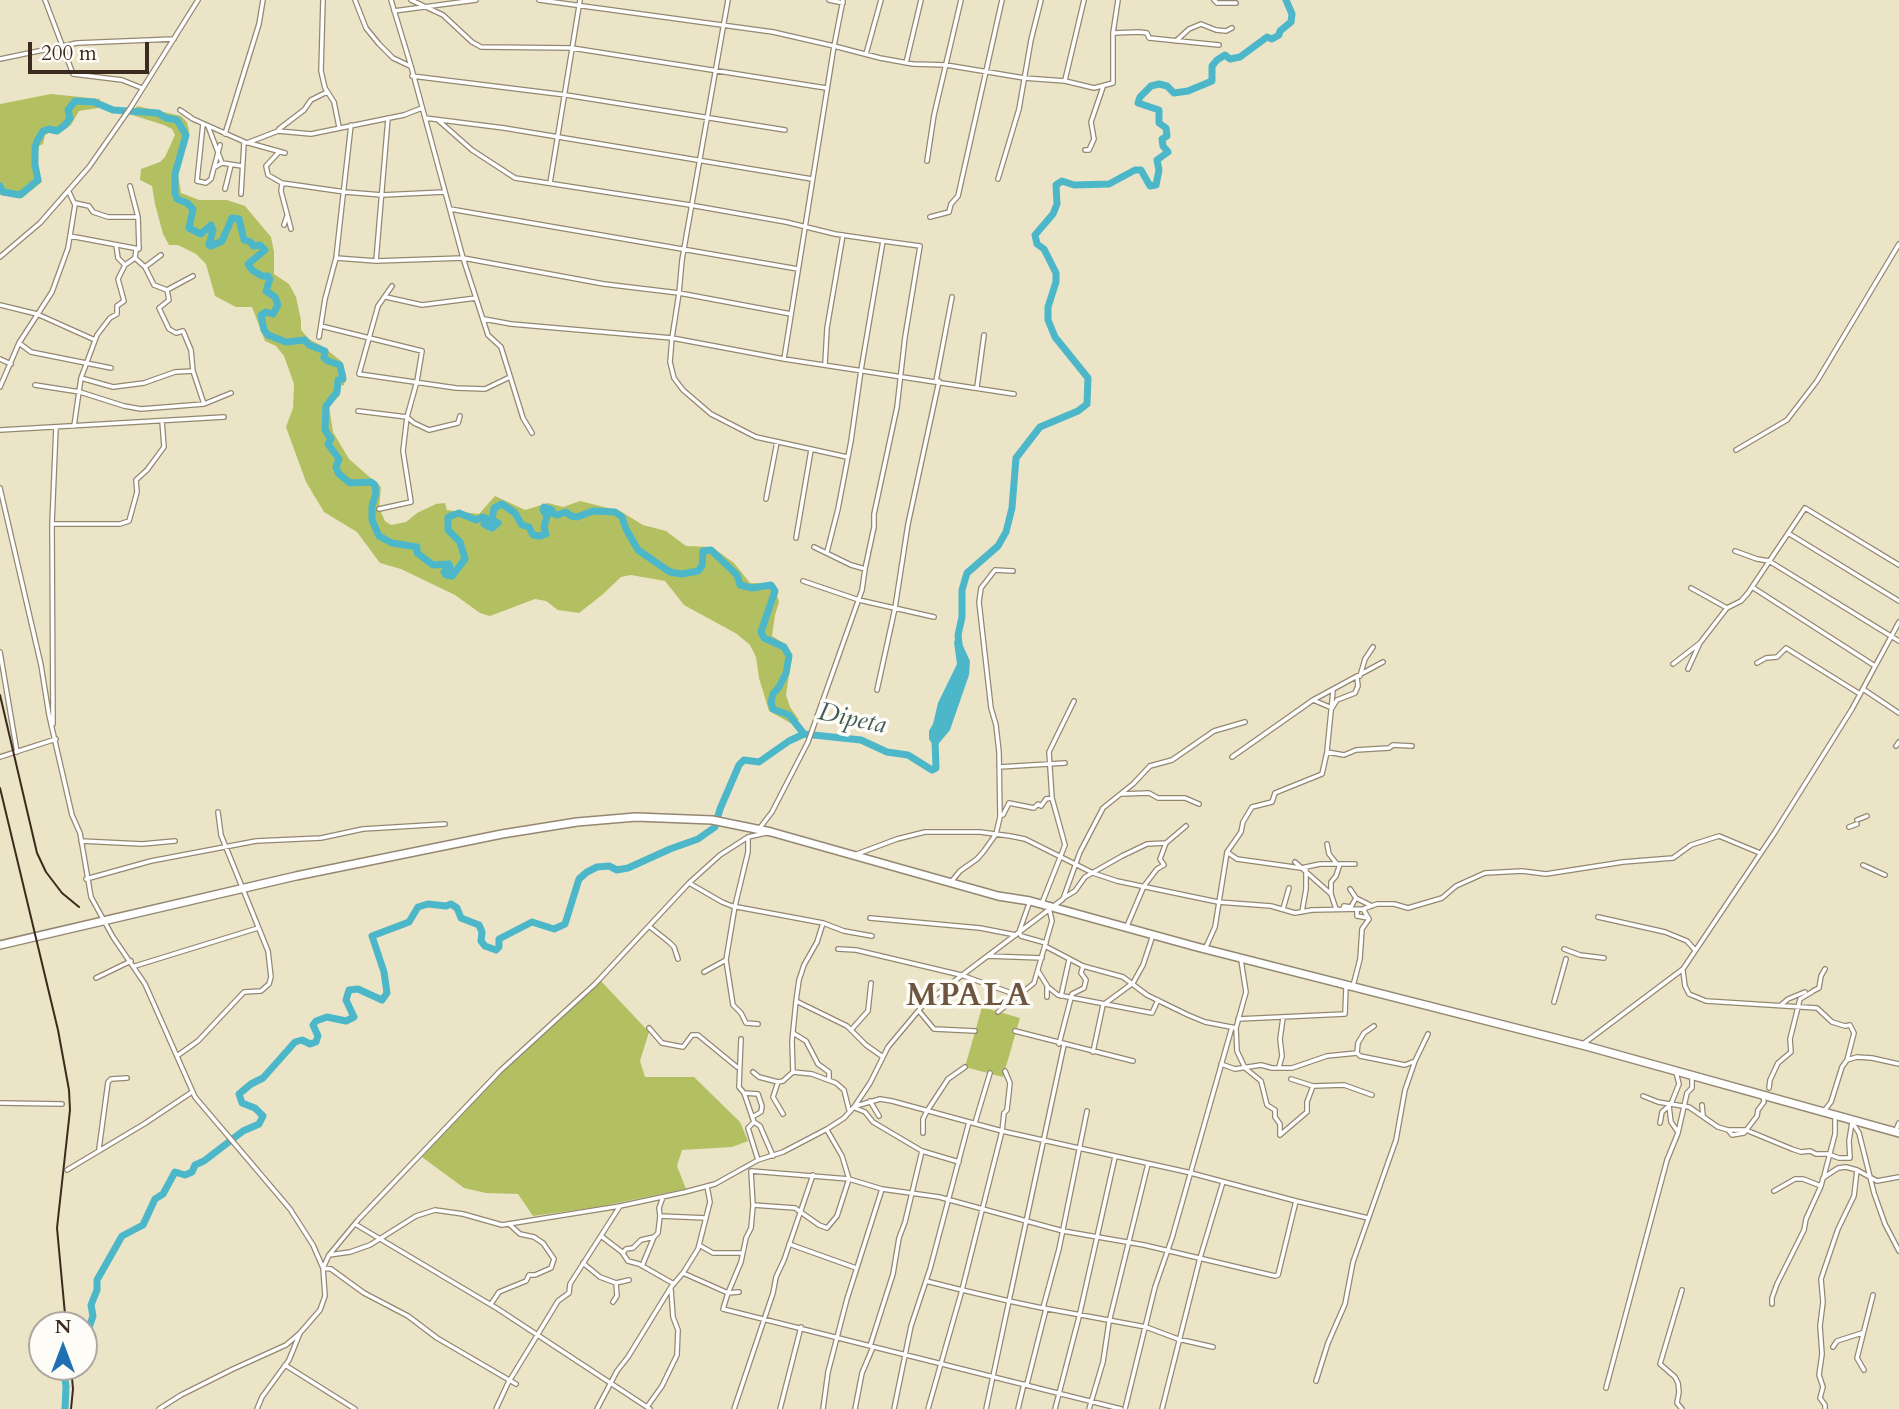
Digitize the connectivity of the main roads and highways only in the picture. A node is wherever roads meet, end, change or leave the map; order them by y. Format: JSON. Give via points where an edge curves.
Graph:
{"nodes":[{"id":1,"x":0,"y":945,"type":"edge"},
{"id":2,"x":1897,"y":1132,"type":"edge"}],
"edges":[{"from":1,"to":2,"type":"highway","via":[[502,834],[658,816],[712,820],[1581,1045]]}]}
